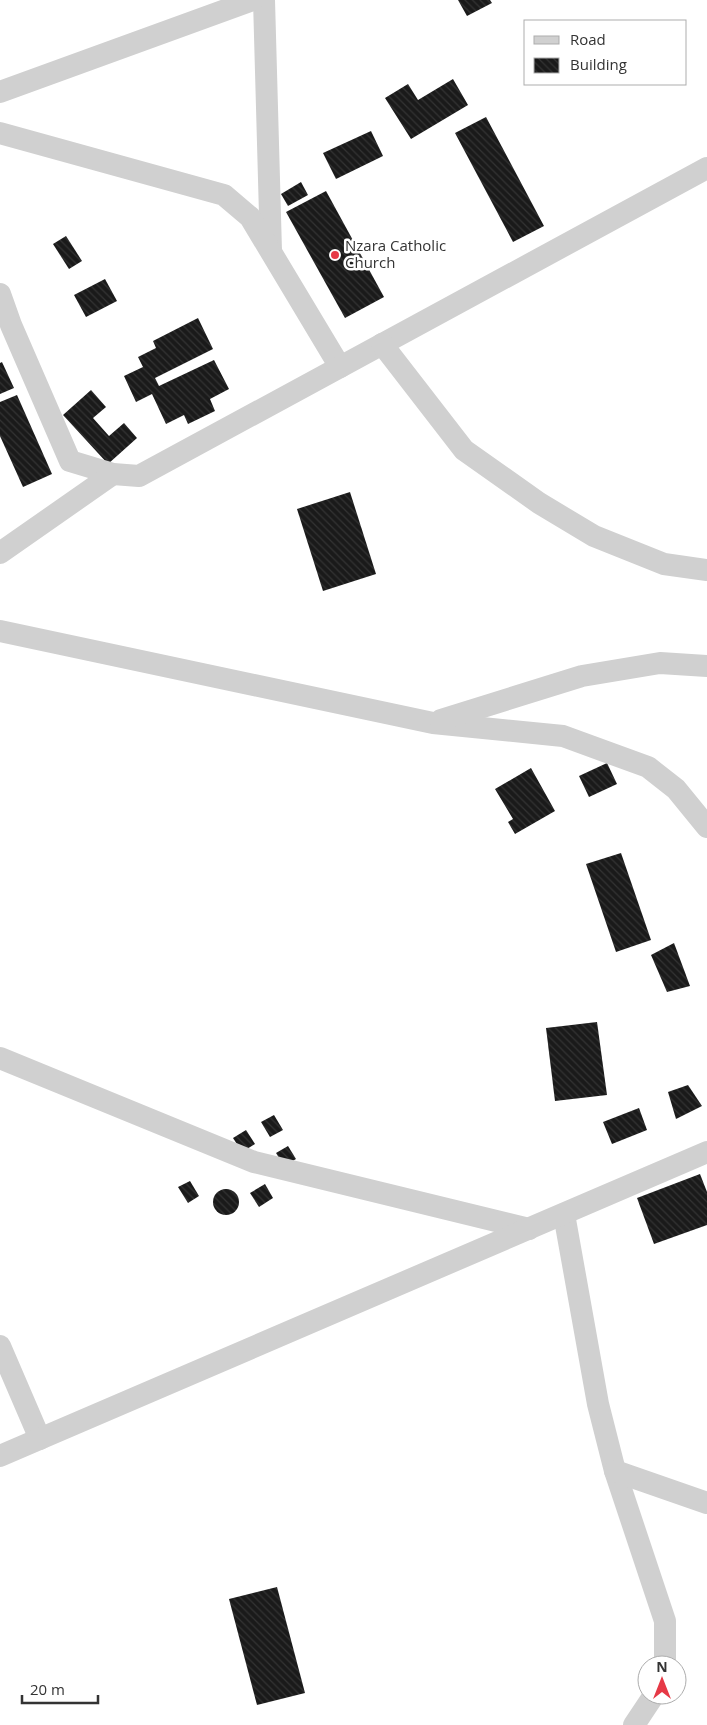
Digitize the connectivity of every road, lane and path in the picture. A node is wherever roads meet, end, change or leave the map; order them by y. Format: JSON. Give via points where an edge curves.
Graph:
{"nodes":[{"id":1,"x":253,"y":0,"type":"edge"},
{"id":2,"x":264,"y":0,"type":"edge"},
{"id":3,"x":0,"y":92,"type":"edge"},
{"id":4,"x":0,"y":132,"type":"edge"},
{"id":5,"x":707,"y":168,"type":"edge"},
{"id":6,"x":272,"y":254,"type":"junction"},
{"id":7,"x":0,"y":294,"type":"edge"},
{"id":8,"x":382,"y":344,"type":"junction"},
{"id":9,"x":340,"y":367,"type":"junction"},
{"id":10,"x":113,"y":474,"type":"junction"},
{"id":11,"x":0,"y":553,"type":"edge"},
{"id":12,"x":707,"y":570,"type":"edge"},
{"id":13,"x":0,"y":631,"type":"edge"},
{"id":14,"x":707,"y":666,"type":"edge"},
{"id":15,"x":433,"y":723,"type":"junction"},
{"id":16,"x":707,"y":827,"type":"edge"},
{"id":17,"x":0,"y":1058,"type":"edge"},
{"id":18,"x":707,"y":1152,"type":"edge"},
{"id":19,"x":564,"y":1214,"type":"junction"},
{"id":20,"x":530,"y":1229,"type":"junction"},
{"id":21,"x":0,"y":1346,"type":"edge"},
{"id":22,"x":40,"y":1440,"type":"junction"},
{"id":23,"x":0,"y":1456,"type":"edge"},
{"id":24,"x":615,"y":1472,"type":"junction"},
{"id":25,"x":707,"y":1503,"type":"edge"},
{"id":26,"x":665,"y":1655,"type":"edge"},
{"id":27,"x":647,"y":1705,"type":"edge"},
{"id":28,"x":634,"y":1725,"type":"edge"}],
"edges":[{"from":1,"to":3,"type":"street"},
{"from":2,"to":6,"type":"street"},
{"from":4,"to":6,"type":"street","via":[[224,195],[250,217]]},
{"from":5,"to":8,"type":"street"},
{"from":6,"to":9,"type":"street"},
{"from":7,"to":10,"type":"street","via":[[70,461]]},
{"from":8,"to":9,"type":"street"},
{"from":8,"to":12,"type":"street","via":[[464,450],[594,536],[664,564]]},
{"from":9,"to":10,"type":"street","via":[[139,476]]},
{"from":10,"to":11,"type":"street"},
{"from":13,"to":15,"type":"street"},
{"from":14,"to":15,"type":"street","via":[[660,663],[582,676]]},
{"from":15,"to":16,"type":"street","via":[[563,736],[648,767],[676,790]]},
{"from":17,"to":20,"type":"street","via":[[254,1162]]},
{"from":18,"to":19,"type":"street"},
{"from":19,"to":20,"type":"street"},
{"from":19,"to":24,"type":"street","via":[[598,1404]]},
{"from":20,"to":22,"type":"street"},
{"from":21,"to":22,"type":"street"},
{"from":22,"to":23,"type":"street"},
{"from":24,"to":25,"type":"street"},
{"from":24,"to":26,"type":"street","via":[[665,1621]]},
{"from":27,"to":28,"type":"street"}]}
